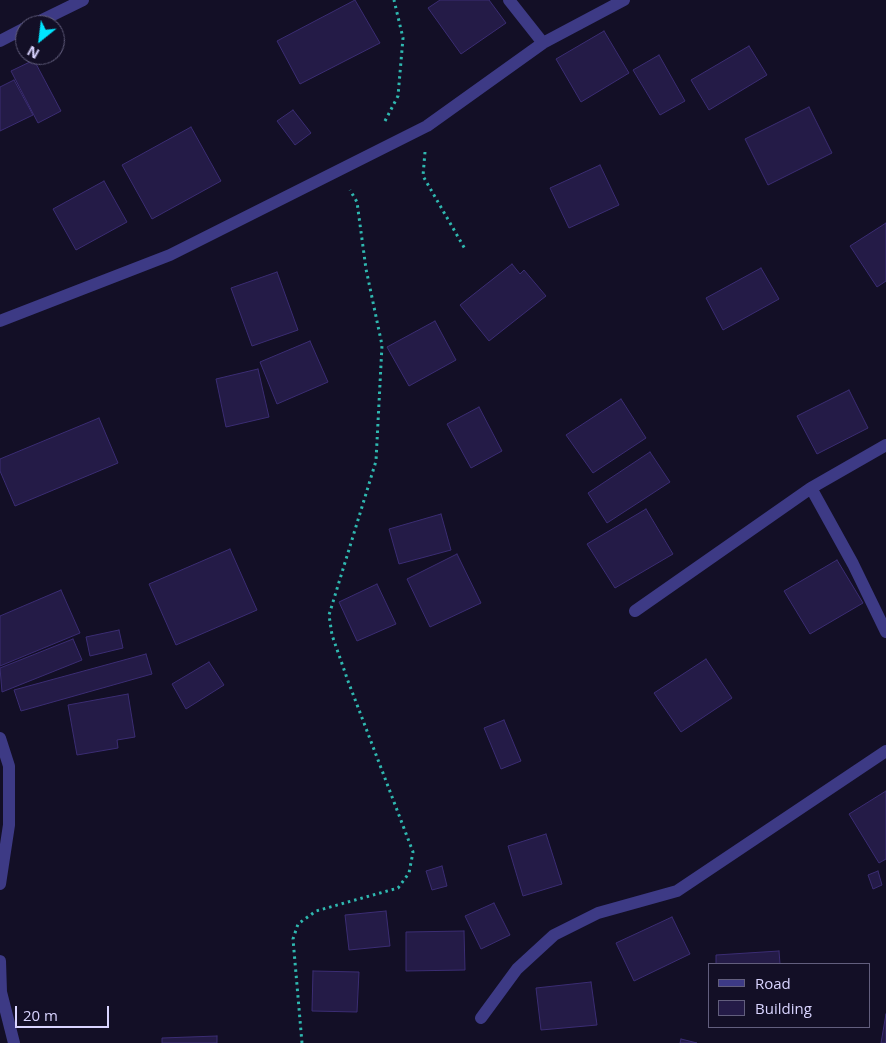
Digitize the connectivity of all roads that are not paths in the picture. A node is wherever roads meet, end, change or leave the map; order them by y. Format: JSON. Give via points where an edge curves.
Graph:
{"nodes":[{"id":1,"x":83,"y":0,"type":"edge"},
{"id":2,"x":509,"y":0,"type":"edge"},
{"id":3,"x":624,"y":0,"type":"edge"},
{"id":4,"x":52,"y":15,"type":"edge"},
{"id":5,"x":15,"y":33,"type":"edge"},
{"id":6,"x":0,"y":41,"type":"edge"},
{"id":7,"x":543,"y":43,"type":"junction"},
{"id":8,"x":0,"y":321,"type":"edge"},
{"id":9,"x":886,"y":444,"type":"edge"},
{"id":10,"x":811,"y":488,"type":"junction"},
{"id":11,"x":635,"y":611,"type":"dead end"},
{"id":12,"x":886,"y":632,"type":"edge"},
{"id":13,"x":0,"y":738,"type":"edge"},
{"id":14,"x":886,"y":751,"type":"edge"},
{"id":15,"x":0,"y":884,"type":"edge"},
{"id":16,"x":0,"y":961,"type":"edge"},
{"id":17,"x":481,"y":1018,"type":"dead end"},
{"id":18,"x":14,"y":1043,"type":"edge"}],
"edges":[{"from":1,"to":4,"type":"street"},
{"from":2,"to":7,"type":"street"},
{"from":3,"to":7,"type":"street"},
{"from":5,"to":6,"type":"street"},
{"from":7,"to":8,"type":"street","via":[[427,126],[170,255]]},
{"from":9,"to":10,"type":"street"},
{"from":10,"to":11,"type":"street"},
{"from":10,"to":12,"type":"street"},
{"from":13,"to":15,"type":"street","via":[[9,766],[9,825]]},
{"from":14,"to":17,"type":"street","via":[[677,891],[598,913],[554,935],[517,970]]},
{"from":16,"to":18,"type":"street","via":[[1,992]]}]}
